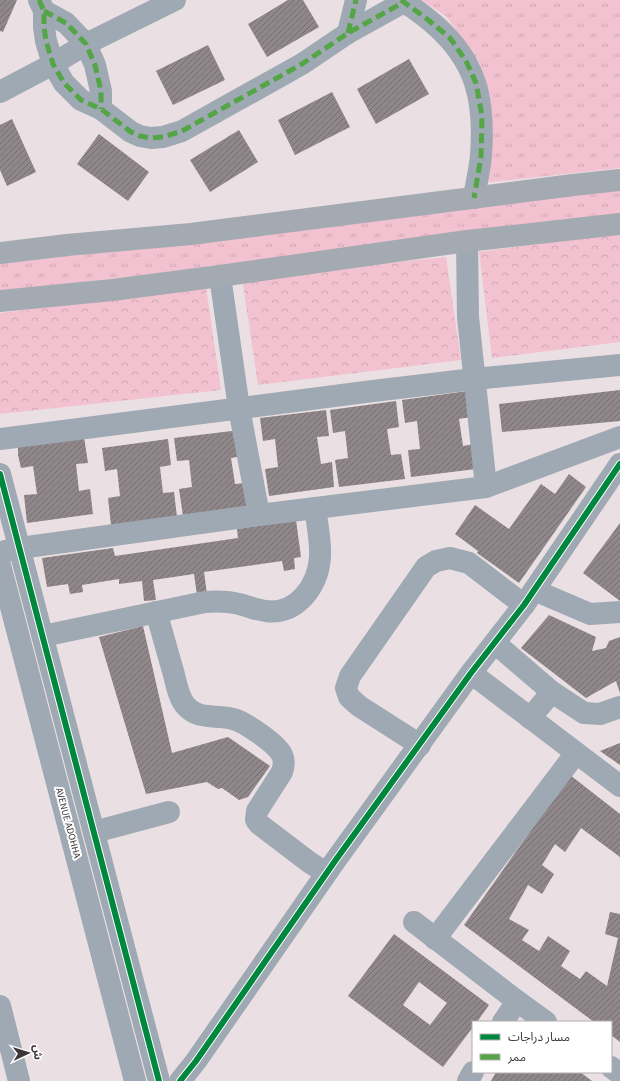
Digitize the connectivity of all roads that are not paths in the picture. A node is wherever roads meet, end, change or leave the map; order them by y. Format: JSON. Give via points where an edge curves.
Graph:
{"nodes":[{"id":1,"x":175,"y":0,"type":"edge"},
{"id":2,"x":356,"y":0,"type":"edge"},
{"id":3,"x":402,"y":1,"type":"edge"},
{"id":4,"x":41,"y":5,"type":"edge"},
{"id":5,"x":348,"y":33,"type":"junction"},
{"id":6,"x":86,"y":44,"type":"junction"},
{"id":7,"x":53,"y":64,"type":"junction"},
{"id":8,"x":0,"y":92,"type":"edge"},
{"id":9,"x":101,"y":109,"type":"junction"},
{"id":10,"x":620,"y":180,"type":"edge"},
{"id":11,"x":474,"y":198,"type":"junction"},
{"id":12,"x":620,"y":224,"type":"edge"},
{"id":13,"x":467,"y":241,"type":"junction"},
{"id":14,"x":0,"y":253,"type":"edge"},
{"id":15,"x":220,"y":276,"type":"junction"},
{"id":16,"x":0,"y":301,"type":"edge"},
{"id":17,"x":620,"y":365,"type":"edge"},
{"id":18,"x":474,"y":379,"type":"junction"},
{"id":19,"x":239,"y":408,"type":"junction"},
{"id":20,"x":620,"y":437,"type":"edge"},
{"id":21,"x":0,"y":439,"type":"edge"},
{"id":22,"x":620,"y":464,"type":"edge"},
{"id":23,"x":0,"y":474,"type":"edge"},
{"id":24,"x":486,"y":487,"type":"junction"},
{"id":25,"x":315,"y":508,"type":"junction"},
{"id":26,"x":259,"y":515,"type":"junction"},
{"id":27,"x":10,"y":550,"type":"edge"},
{"id":28,"x":0,"y":565,"type":"edge"},
{"id":29,"x":529,"y":598,"type":"junction"},
{"id":30,"x":156,"y":612,"type":"junction"},
{"id":31,"x":620,"y":612,"type":"edge"},
{"id":32,"x":129,"y":629,"type":"dead end"},
{"id":33,"x":44,"y":641,"type":"junction"},
{"id":34,"x":495,"y":643,"type":"junction"},
{"id":35,"x":472,"y":673,"type":"junction"},
{"id":36,"x":552,"y":692,"type":"junction"},
{"id":37,"x":620,"y":707,"type":"edge"},
{"id":38,"x":530,"y":718,"type":"junction"},
{"id":39,"x":420,"y":746,"type":"junction"},
{"id":40,"x":576,"y":753,"type":"junction"},
{"id":41,"x":620,"y":786,"type":"edge"},
{"id":42,"x":169,"y":812,"type":"dead end"},
{"id":43,"x":94,"y":832,"type":"junction"},
{"id":44,"x":276,"y":846,"type":"dead end"},
{"id":45,"x":322,"y":879,"type":"junction"},
{"id":46,"x":414,"y":922,"type":"dead end"},
{"id":47,"x":435,"y":939,"type":"junction"},
{"id":48,"x":516,"y":1001,"type":"junction"},
{"id":49,"x":0,"y":1006,"type":"edge"},
{"id":50,"x":504,"y":1021,"type":"edge"},
{"id":51,"x":545,"y":1021,"type":"edge"},
{"id":52,"x":19,"y":1081,"type":"edge"},
{"id":53,"x":135,"y":1081,"type":"edge"},
{"id":54,"x":159,"y":1081,"type":"edge"},
{"id":55,"x":180,"y":1081,"type":"edge"}],
"edges":[{"from":1,"to":6,"type":"street"},
{"from":2,"to":5,"type":"street"},
{"from":3,"to":5,"type":"street"},
{"from":3,"to":11,"type":"street","via":[[450,38],[466,61],[476,83],[482,116],[481,156]]},
{"from":4,"to":6,"type":"street","via":[[66,23]]},
{"from":4,"to":7,"type":"street","via":[[46,41]]},
{"from":5,"to":9,"type":"street","via":[[302,64],[244,97],[182,131],[163,137],[151,138],[131,132]]},
{"from":6,"to":7,"type":"street"},
{"from":6,"to":9,"type":"street","via":[[95,65],[101,91]]},
{"from":7,"to":8,"type":"street"},
{"from":7,"to":9,"type":"street","via":[[64,83],[81,100]]},
{"from":10,"to":11,"type":"main road"},
{"from":11,"to":14,"type":"main road","via":[[191,234]]},
{"from":12,"to":13,"type":"main road"},
{"from":13,"to":15,"type":"main road"},
{"from":13,"to":18,"type":"street","via":[[468,316]]},
{"from":15,"to":16,"type":"main road"},
{"from":15,"to":19,"type":"street"},
{"from":17,"to":18,"type":"street"},
{"from":18,"to":19,"type":"street"},
{"from":18,"to":24,"type":"street"},
{"from":19,"to":21,"type":"street"},
{"from":19,"to":26,"type":"street"},
{"from":20,"to":24,"type":"street"},
{"from":22,"to":29,"type":"street"},
{"from":23,"to":27,"type":"street"},
{"from":24,"to":25,"type":"street"},
{"from":25,"to":26,"type":"street"},
{"from":25,"to":30,"type":"street","via":[[319,565],[310,587],[294,605],[286,610],[267,612],[217,601]]},
{"from":26,"to":27,"type":"street"},
{"from":27,"to":33,"type":"street"},
{"from":28,"to":53,"type":"street","name":"AVENUE ADOHHA"},
{"from":29,"to":31,"type":"street","via":[[590,614]]},
{"from":29,"to":34,"type":"street"},
{"from":29,"to":39,"type":"street","via":[[469,563],[450,558],[436,561],[426,567],[350,676],[346,688],[349,697],[359,706]]},
{"from":30,"to":33,"type":"street"},
{"from":30,"to":45,"type":"street","via":[[178,689],[189,710],[203,716],[225,717],[246,724],[274,745],[282,755],[282,772],[257,811],[256,820],[309,862]]},
{"from":32,"to":33,"type":"street","via":[[116,627]]},
{"from":33,"to":43,"type":"street"},
{"from":34,"to":35,"type":"street"},
{"from":34,"to":36,"type":"street"},
{"from":35,"to":38,"type":"street"},
{"from":35,"to":39,"type":"street"},
{"from":36,"to":37,"type":"street","via":[[584,713],[600,714]]},
{"from":36,"to":38,"type":"street"},
{"from":38,"to":40,"type":"street"},
{"from":39,"to":45,"type":"street"},
{"from":40,"to":41,"type":"street"},
{"from":40,"to":47,"type":"street"},
{"from":42,"to":43,"type":"street"},
{"from":43,"to":54,"type":"street"},
{"from":44,"to":45,"type":"street","via":[[287,862]]},
{"from":45,"to":55,"type":"street"},
{"from":46,"to":47,"type":"street"},
{"from":47,"to":48,"type":"street"},
{"from":48,"to":50,"type":"street"},
{"from":48,"to":51,"type":"street"},
{"from":49,"to":52,"type":"street"}]}
